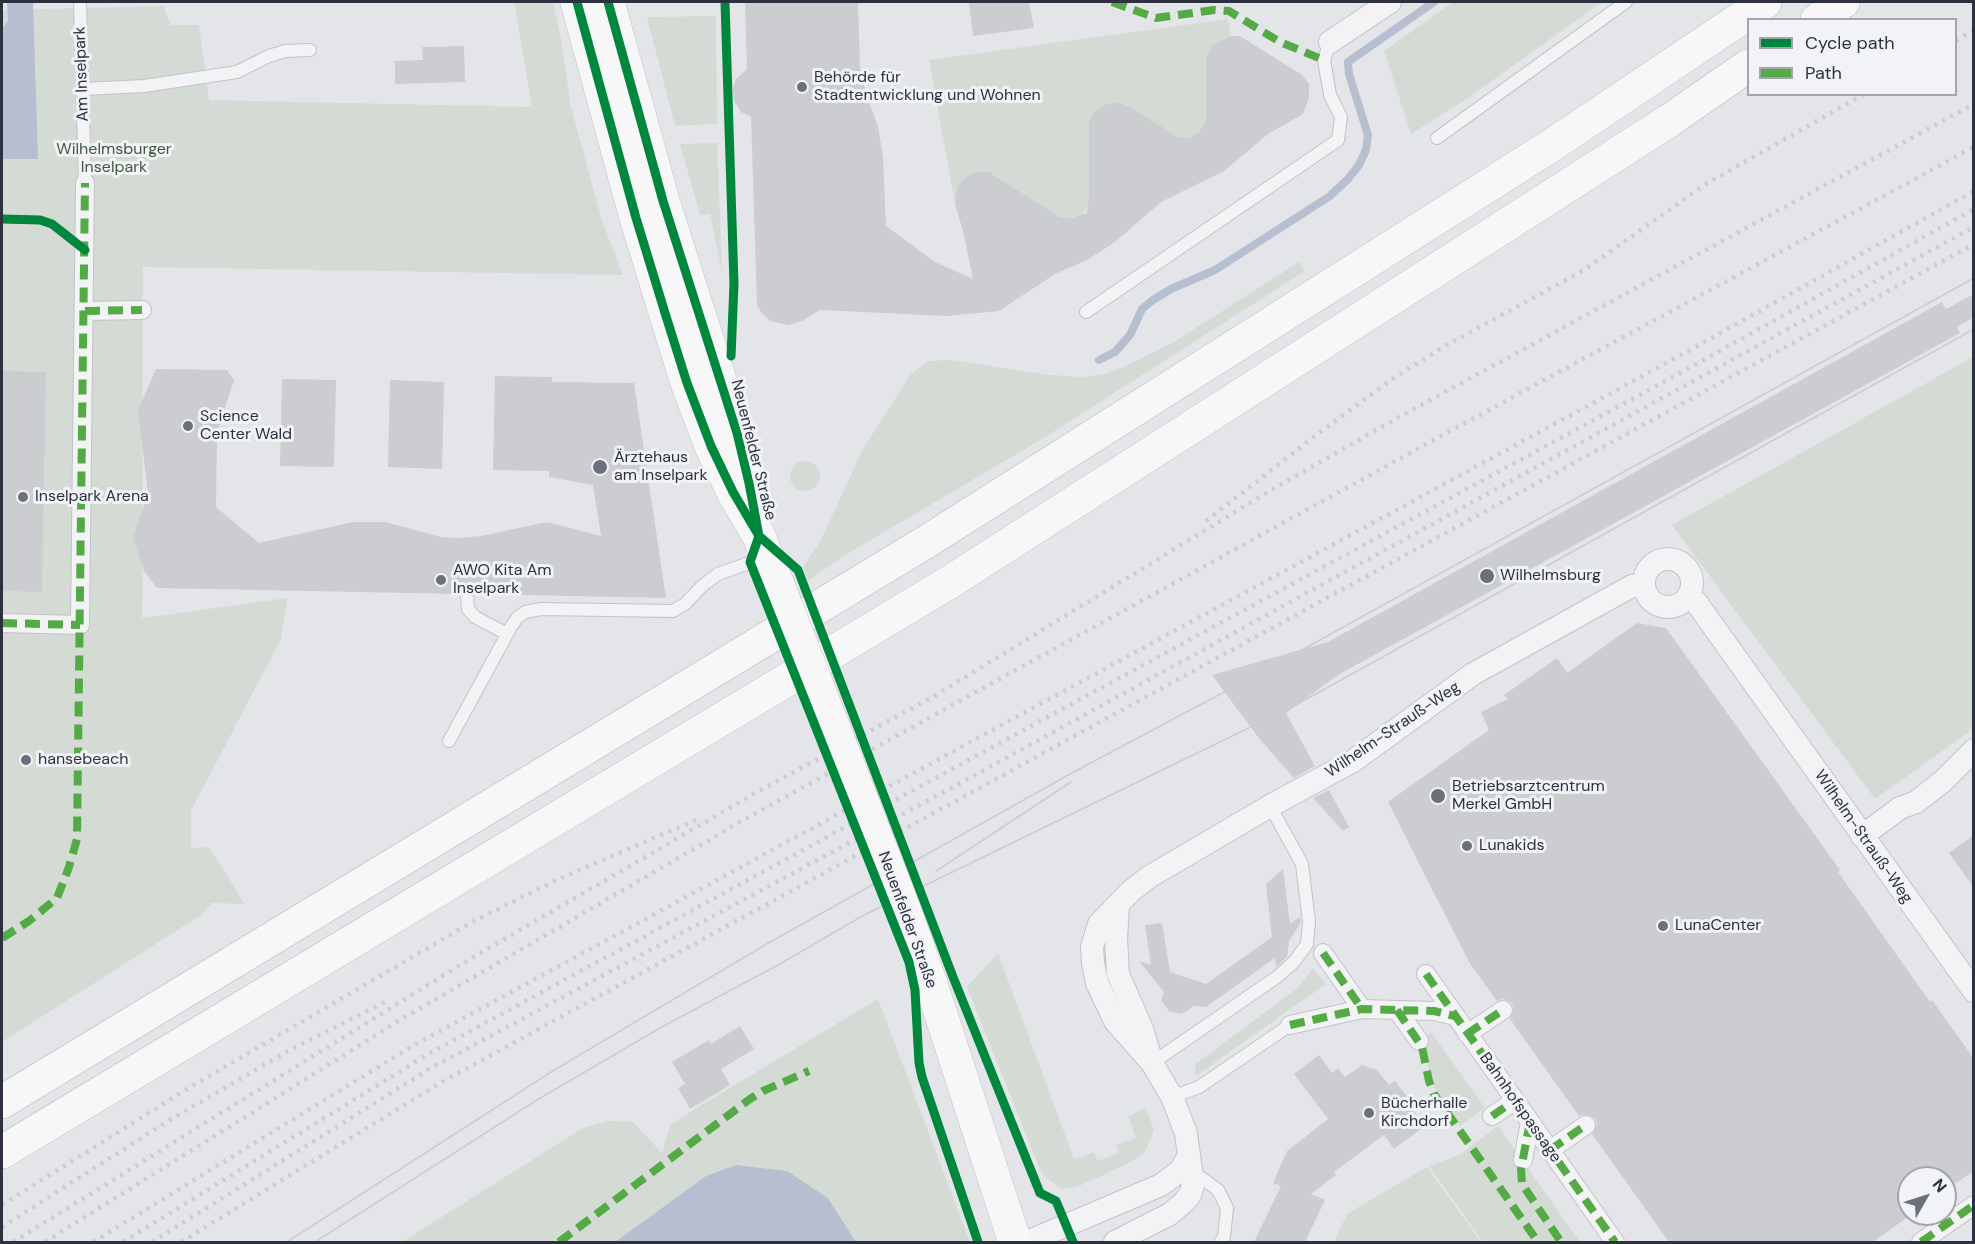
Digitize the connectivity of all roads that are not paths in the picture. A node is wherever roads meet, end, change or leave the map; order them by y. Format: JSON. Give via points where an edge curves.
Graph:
{"nodes":[{"id":1,"x":80,"y":2,"type":"edge"},
{"id":2,"x":577,"y":2,"type":"edge"},
{"id":3,"x":608,"y":2,"type":"edge"},
{"id":4,"x":1390,"y":2,"type":"edge"},
{"id":5,"x":1626,"y":2,"type":"edge"},
{"id":6,"x":1765,"y":2,"type":"edge"},
{"id":7,"x":1843,"y":2,"type":"edge"},
{"id":8,"x":1819,"y":18,"type":"edge"},
{"id":9,"x":1330,"y":42,"type":"joint"},
{"id":10,"x":310,"y":50,"type":"dead end"},
{"id":11,"x":1747,"y":67,"type":"edge"},
{"id":12,"x":83,"y":89,"type":"junction"},
{"id":13,"x":1437,"y":138,"type":"dead end"},
{"id":14,"x":85,"y":183,"type":"joint"},
{"id":15,"x":142,"y":310,"type":"dead end"},
{"id":16,"x":85,"y":311,"type":"junction"},
{"id":17,"x":1086,"y":312,"type":"dead end"},
{"id":18,"x":768,"y":559,"type":"junction"},
{"id":19,"x":1644,"y":585,"type":"junction"},
{"id":20,"x":467,"y":594,"type":"dead end"},
{"id":21,"x":1689,"y":596,"type":"junction"},
{"id":22,"x":2,"y":623,"type":"edge"},
{"id":23,"x":507,"y":634,"type":"junction"},
{"id":24,"x":452,"y":736,"type":"dead end"},
{"id":25,"x":1974,"y":750,"type":"edge"},
{"id":26,"x":1270,"y":806,"type":"junction"},
{"id":27,"x":1862,"y":836,"type":"junction"},
{"id":28,"x":1323,"y":953,"type":"dead end"},
{"id":29,"x":1426,"y":974,"type":"dead end"},
{"id":30,"x":1974,"y":991,"type":"edge"},
{"id":31,"x":1362,"y":1009,"type":"junction"},
{"id":32,"x":1397,"y":1010,"type":"junction"},
{"id":33,"x":1503,"y":1010,"type":"dead end"},
{"id":34,"x":1455,"y":1016,"type":"junction"},
{"id":35,"x":1290,"y":1025,"type":"joint"},
{"id":36,"x":1467,"y":1034,"type":"junction"},
{"id":37,"x":1419,"y":1041,"type":"dead end"},
{"id":38,"x":1152,"y":1063,"type":"junction"},
{"id":39,"x":1172,"y":1097,"type":"junction"},
{"id":40,"x":1514,"y":1101,"type":"junction"},
{"id":41,"x":2,"y":1102,"type":"edge"},
{"id":42,"x":1492,"y":1116,"type":"dead end"},
{"id":43,"x":1530,"y":1122,"type":"junction"},
{"id":44,"x":1586,"y":1125,"type":"dead end"},
{"id":45,"x":1550,"y":1149,"type":"junction"},
{"id":46,"x":2,"y":1152,"type":"edge"},
{"id":47,"x":1523,"y":1160,"type":"dead end"},
{"id":48,"x":1190,"y":1164,"type":"junction"},
{"id":49,"x":1974,"y":1206,"type":"edge"},
{"id":50,"x":1957,"y":1213,"type":"edge"},
{"id":51,"x":1936,"y":1226,"type":"edge"},
{"id":52,"x":1015,"y":1242,"type":"edge"},
{"id":53,"x":1027,"y":1242,"type":"edge"},
{"id":54,"x":1115,"y":1242,"type":"edge"},
{"id":55,"x":1220,"y":1242,"type":"edge"},
{"id":56,"x":1615,"y":1242,"type":"edge"},
{"id":57,"x":1921,"y":1242,"type":"edge"}],
"edges":[{"from":1,"to":12,"type":"lane","name":"Am Inselpark"},
{"from":2,"to":18,"type":"main road","name":"Neuenfelder Straße","via":[[636,218],[684,374],[711,446]]},
{"from":3,"to":18,"type":"main road","name":"Neuenfelder Straße","via":[[663,201],[737,433]]},
{"from":4,"to":9,"type":"street"},
{"from":5,"to":13,"type":"lane"},
{"from":6,"to":41,"type":"main road","via":[[1551,145],[926,542]]},
{"from":7,"to":8,"type":"main road"},
{"from":9,"to":17,"type":"lane","via":[[1324,60],[1330,95],[1341,117],[1338,140]]},
{"from":10,"to":12,"type":"lane","via":[[285,51],[237,72],[144,86]]},
{"from":11,"to":46,"type":"main road","via":[[952,580]]},
{"from":12,"to":14,"type":"lane","name":"Am Inselpark"},
{"from":14,"to":16,"type":"street"},
{"from":15,"to":16,"type":"street"},
{"from":16,"to":22,"type":"street","via":[[80,625]]},
{"from":18,"to":23,"type":"lane","via":[[718,574],[673,611],[535,609],[517,618]]},
{"from":18,"to":52,"type":"main road","name":"Neuenfelder Straße","bridge":true,"via":[[931,984]]},
{"from":19,"to":21,"type":"street","via":[[1647,595],[1662,607],[1682,603]]},
{"from":19,"to":21,"type":"street","via":[[1649,568],[1663,559],[1672,559],[1688,569],[1692,578]]},
{"from":19,"to":26,"type":"street","name":"Wilhelm-Strauß-Weg","via":[[1632,586],[1473,674],[1353,761]]},
{"from":20,"to":23,"type":"lane","via":[[468,609],[475,617]]},
{"from":21,"to":27,"type":"street","name":"Wilhelm-Strauß-Weg"},
{"from":23,"to":24,"type":"lane"},
{"from":25,"to":27,"type":"street","via":[[1942,783]]},
{"from":26,"to":38,"type":"lane","via":[[1302,864],[1309,922],[1307,944],[1277,977]]},
{"from":26,"to":38,"type":"street","name":"Wilhelm-Strauß-Weg","via":[[1158,871],[1118,906],[1118,974]]},
{"from":27,"to":30,"type":"street","name":"Wilhelm-Strauß-Weg"},
{"from":28,"to":31,"type":"street"},
{"from":29,"to":34,"type":"street","name":"Bahnhofspassage"},
{"from":31,"to":32,"type":"street"},
{"from":31,"to":35,"type":"street"},
{"from":32,"to":34,"type":"street"},
{"from":32,"to":37,"type":"street"},
{"from":33,"to":36,"type":"street"},
{"from":34,"to":36,"type":"street","name":"Bahnhofspassage"},
{"from":35,"to":39,"type":"lane","via":[[1199,1087]]},
{"from":36,"to":40,"type":"street","name":"Bahnhofspassage"},
{"from":38,"to":39,"type":"street","name":"Wilhelm-Strauß-Weg"},
{"from":39,"to":48,"type":"street","name":"Wilhelm-Strauß-Weg","via":[[1186,1133]]},
{"from":40,"to":42,"type":"street"},
{"from":40,"to":43,"type":"street","name":"Bahnhofspassage"},
{"from":43,"to":45,"type":"street","name":"Bahnhofspassage"},
{"from":43,"to":47,"type":"street"},
{"from":44,"to":45,"type":"street"},
{"from":45,"to":56,"type":"street","name":"Bahnhofspassage"},
{"from":48,"to":53,"type":"street","via":[[1161,1185]]},
{"from":48,"to":54,"type":"street","name":"Wilhelm-Strauß-Weg","via":[[1193,1185],[1184,1202],[1146,1228]]},
{"from":48,"to":55,"type":"lane","via":[[1218,1190],[1227,1208]]},
{"from":49,"to":50,"type":"street"},
{"from":51,"to":57,"type":"street"}]}
